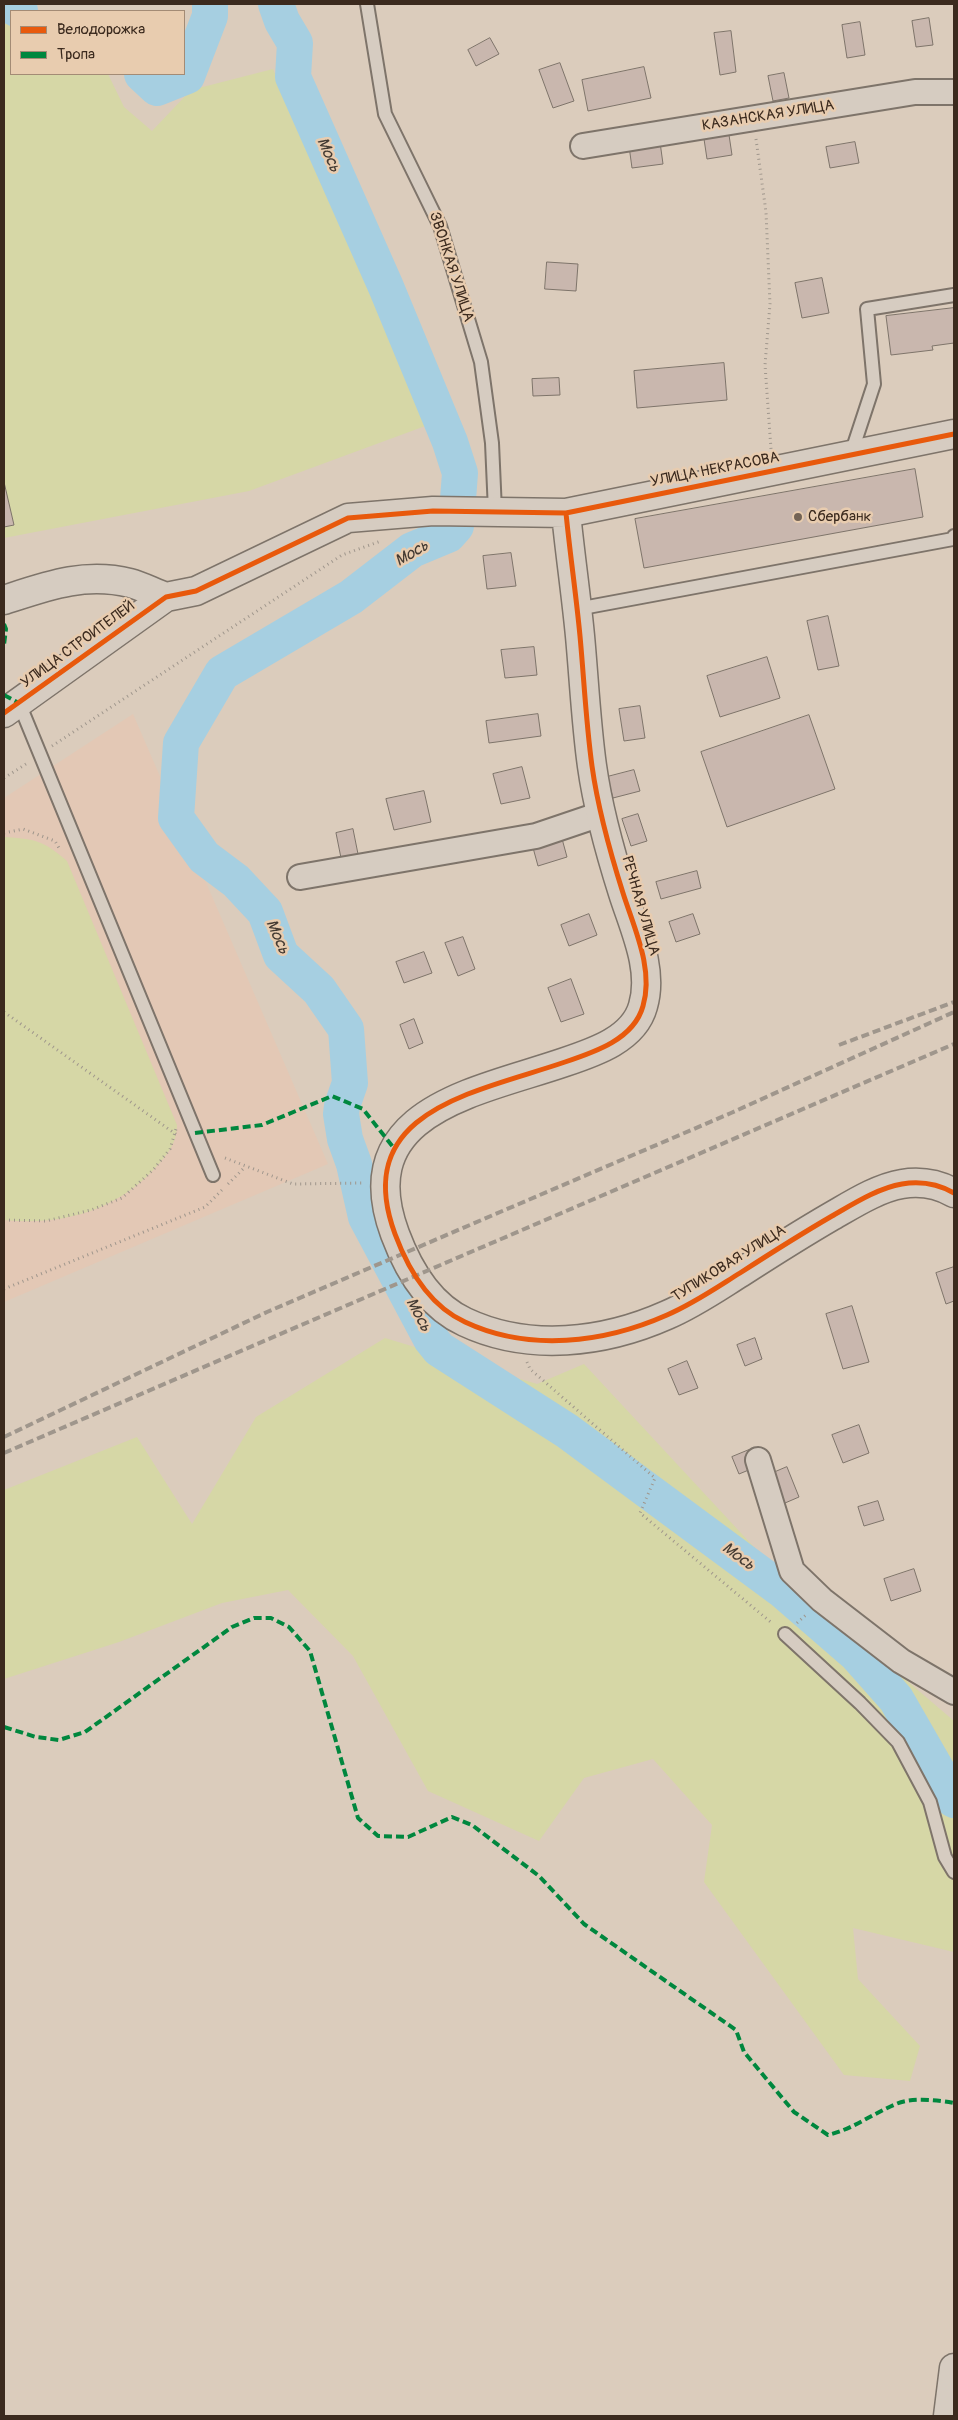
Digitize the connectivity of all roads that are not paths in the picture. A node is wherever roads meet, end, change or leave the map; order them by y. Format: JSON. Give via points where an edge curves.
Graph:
{"nodes":[{"id":1,"x":367,"y":4,"type":"edge"},
{"id":2,"x":954,"y":92,"type":"edge"},
{"id":3,"x":583,"y":146,"type":"dead end"},
{"id":4,"x":954,"y":295,"type":"edge"},
{"id":5,"x":954,"y":434,"type":"edge"},
{"id":6,"x":851,"y":455,"type":"junction"},
{"id":7,"x":487,"y":510,"type":"junction"},
{"id":8,"x":566,"y":513,"type":"junction"},
{"id":9,"x":954,"y":536,"type":"edge"},
{"id":10,"x":166,"y":597,"type":"junction"},
{"id":11,"x":4,"y":600,"type":"edge"},
{"id":12,"x":577,"y":609,"type":"junction"},
{"id":13,"x":11,"y":708,"type":"edge"},
{"id":14,"x":601,"y":814,"type":"junction"},
{"id":15,"x":300,"y":877,"type":"dead end"},
{"id":16,"x":213,"y":1175,"type":"dead end"},
{"id":17,"x":954,"y":1193,"type":"edge"},
{"id":18,"x":429,"y":1295,"type":"joint"},
{"id":19,"x":758,"y":1460,"type":"dead end"},
{"id":20,"x":785,"y":1634,"type":"road end"},
{"id":21,"x":954,"y":1692,"type":"edge"},
{"id":22,"x":954,"y":1872,"type":"edge"},
{"id":23,"x":954,"y":2368,"type":"edge"},
{"id":24,"x":948,"y":2416,"type":"edge"}],
"edges":[{"from":1,"to":7,"type":"lane","name":"ЗВОНКАЯ УЛИЦА","via":[[384,114],[440,226],[481,362],[492,444]]},
{"from":2,"to":3,"type":"street","name":"КАЗАНСКАЯ УЛИЦА","via":[[914,92]]},
{"from":4,"to":6,"type":"lane","via":[[867,309],[874,384]]},
{"from":5,"to":6,"type":"street","name":"УЛИЦА НЕКРАСОВА"},
{"from":6,"to":8,"type":"street","name":"УЛИЦА НЕКРАСОВА"},
{"from":7,"to":8,"type":"street","name":"УЛИЦА НЕКРАСОВА"},
{"from":7,"to":10,"type":"street","name":"УЛИЦА НЕКРАСОВА","via":[[348,518],[196,591]]},
{"from":8,"to":12,"type":"street","name":"РЕЧНАЯ УЛИЦА"},
{"from":9,"to":12,"type":"lane"},
{"from":10,"to":11,"type":"street","via":[[130,583],[94,579],[60,581]]},
{"from":10,"to":13,"type":"street","name":"УЛИЦА СТРОИТЕЛЕЙ"},
{"from":12,"to":14,"type":"street","name":"РЕЧНАЯ УЛИЦА","via":[[592,766]]},
{"from":13,"to":16,"type":"lane","via":[[40,754]]},
{"from":14,"to":15,"type":"street","via":[[536,836]]},
{"from":14,"to":18,"type":"street","name":"РЕЧНАЯ УЛИЦА","via":[[643,956],[646,991],[643,1008],[627,1031],[600,1049],[459,1099],[412,1126],[393,1147],[384,1178],[387,1213],[408,1263]]},
{"from":17,"to":18,"type":"street","name":"ТУПИКОВАЯ УЛИЦА","via":[[934,1184],[888,1188],[845,1208],[693,1302],[644,1325],[588,1339],[559,1341],[505,1337],[461,1321]]},
{"from":19,"to":21,"type":"street","via":[[792,1571],[822,1600],[901,1661]]},
{"from":20,"to":22,"type":"lane","via":[[860,1702],[898,1742],[930,1802],[945,1857]]},
{"from":23,"to":24,"type":"street"}]}
